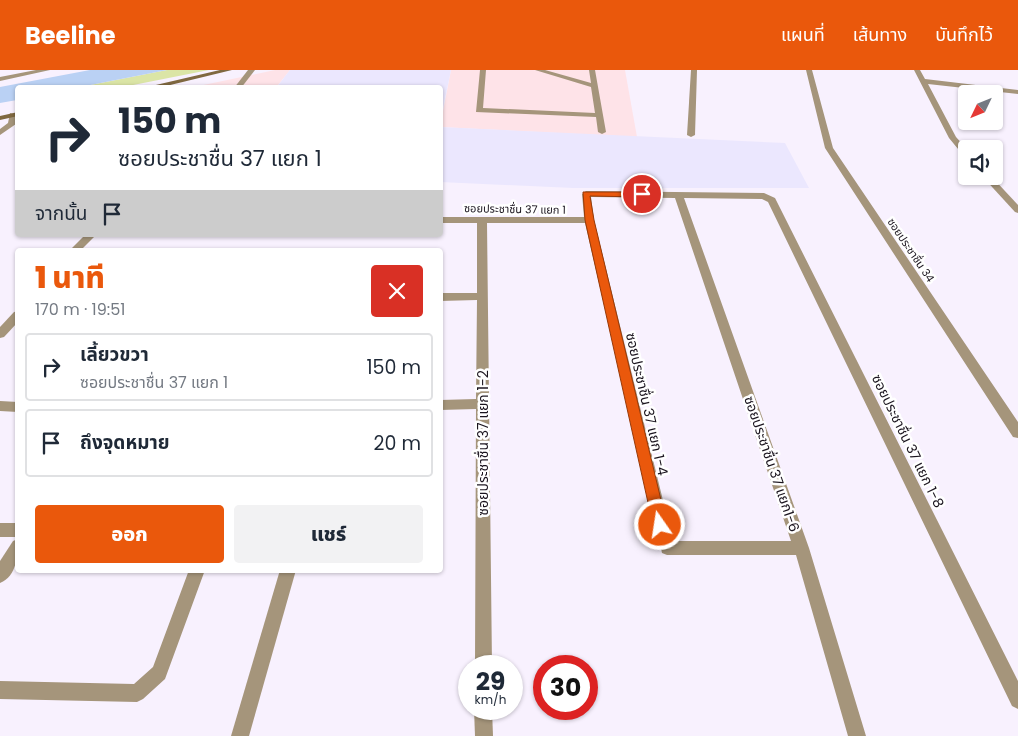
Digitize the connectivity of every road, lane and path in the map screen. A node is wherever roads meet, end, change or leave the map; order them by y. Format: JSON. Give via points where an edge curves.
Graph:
{"nodes":[{"id":1,"x":46,"y":70,"type":"edge"},
{"id":2,"x":229,"y":70,"type":"edge"},
{"id":3,"x":252,"y":70,"type":"edge"},
{"id":4,"x":483,"y":70,"type":"edge"},
{"id":5,"x":538,"y":70,"type":"edge"},
{"id":6,"x":592,"y":70,"type":"edge"},
{"id":7,"x":694,"y":70,"type":"edge"},
{"id":8,"x":809,"y":70,"type":"edge"},
{"id":9,"x":917,"y":70,"type":"edge"},
{"id":10,"x":1,"y":77,"type":"edge"},
{"id":11,"x":923,"y":81,"type":"junction"},
{"id":12,"x":160,"y":85,"type":"edge"},
{"id":13,"x":240,"y":85,"type":"edge"},
{"id":14,"x":595,"y":86,"type":"junction"},
{"id":15,"x":1018,"y":92,"type":"edge"},
{"id":16,"x":15,"y":114,"type":"edge"},
{"id":17,"x":600,"y":116,"type":"junction"},
{"id":18,"x":0,"y":118,"type":"edge"},
{"id":19,"x":602,"y":132,"type":"dead end"},
{"id":20,"x":0,"y":133,"type":"edge"},
{"id":21,"x":691,"y":136,"type":"dead end"},
{"id":22,"x":958,"y":144,"type":"edge"},
{"id":23,"x":994,"y":185,"type":"edge"},
{"id":24,"x":679,"y":194,"type":"junction"},
{"id":25,"x":1018,"y":210,"type":"edge"},
{"id":26,"x":443,"y":220,"type":"edge"},
{"id":27,"x":482,"y":220,"type":"junction"},
{"id":28,"x":590,"y":220,"type":"junction"},
{"id":29,"x":89,"y":237,"type":"edge"},
{"id":30,"x":77,"y":248,"type":"edge"},
{"id":31,"x":482,"y":296,"type":"junction"},
{"id":32,"x":443,"y":297,"type":"edge"},
{"id":33,"x":15,"y":318,"type":"edge"},
{"id":34,"x":0,"y":334,"type":"edge"},
{"id":35,"x":482,"y":404,"type":"junction"},
{"id":36,"x":443,"y":405,"type":"edge"},
{"id":37,"x":0,"y":406,"type":"edge"},
{"id":38,"x":15,"y":407,"type":"edge"},
{"id":39,"x":1018,"y":433,"type":"edge"},
{"id":40,"x":0,"y":530,"type":"edge"},
{"id":41,"x":15,"y":530,"type":"edge"},
{"id":42,"x":801,"y":548,"type":"junction"},
{"id":43,"x":15,"y":551,"type":"edge"},
{"id":44,"x":196,"y":573,"type":"edge"},
{"id":45,"x":287,"y":573,"type":"edge"},
{"id":46,"x":0,"y":575,"type":"edge"},
{"id":47,"x":483,"y":655,"type":"edge"},
{"id":48,"x":0,"y":690,"type":"edge"},
{"id":49,"x":1018,"y":700,"type":"edge"},
{"id":50,"x":484,"y":720,"type":"edge"},
{"id":51,"x":240,"y":736,"type":"edge"},
{"id":52,"x":484,"y":736,"type":"edge"},
{"id":53,"x":857,"y":736,"type":"edge"}],
"edges":[{"from":1,"to":10,"type":"street"},
{"from":2,"to":12,"type":"main road"},
{"from":3,"to":13,"type":"street"},
{"from":4,"to":17,"type":"street","via":[[479,110]]},
{"from":5,"to":14,"type":"street"},
{"from":6,"to":14,"type":"street"},
{"from":7,"to":21,"type":"street"},
{"from":8,"to":39,"type":"street","name":"ซอยประชาชื่น 34","via":[[829,148]]},
{"from":9,"to":11,"type":"street"},
{"from":11,"to":15,"type":"street"},
{"from":11,"to":22,"type":"street"},
{"from":14,"to":17,"type":"street"},
{"from":16,"to":18,"type":"main road"},
{"from":16,"to":20,"type":"street","via":[[12,124]]},
{"from":17,"to":19,"type":"street"},
{"from":23,"to":25,"type":"street"},
{"from":24,"to":28,"type":"street","name":"ซอยประชาชื่น 37 แยก 1-4","via":[[586,194]]},
{"from":24,"to":42,"type":"street","name":"ซอยประชาชื่น 37 แยก1-6"},
{"from":24,"to":49,"type":"street","name":"ซอยประชาชื่น 37 แยก 1-8","via":[[764,196],[772,200]]},
{"from":26,"to":27,"type":"street","name":"ซอยประชาชื่น 37 แยก 1"},
{"from":27,"to":28,"type":"street","name":"ซอยประชาชื่น 37 แยก 1"},
{"from":27,"to":31,"type":"street","name":"ซอยประชาชื่น 37 แยก 1-2"},
{"from":28,"to":42,"type":"street","name":"ซอยประชาชื่น 37 แยก 1-4","via":[[666,548]]},
{"from":29,"to":30,"type":"street"},
{"from":31,"to":32,"type":"street"},
{"from":31,"to":35,"type":"street","name":"ซอยประชาชื่น 37 แยก 1-2"},
{"from":33,"to":34,"type":"street"},
{"from":35,"to":36,"type":"street"},
{"from":35,"to":47,"type":"street","name":"ซอยประชาชื่น 37 แยก 1-2"},
{"from":37,"to":38,"type":"street"},
{"from":40,"to":41,"type":"street"},
{"from":42,"to":53,"type":"street","name":"ซอยประชาชื่น 37 แยก1-6"},
{"from":43,"to":46,"type":"street"},
{"from":44,"to":48,"type":"street","via":[[159,673],[137,693]]},
{"from":45,"to":51,"type":"street"},
{"from":50,"to":52,"type":"street"}]}
